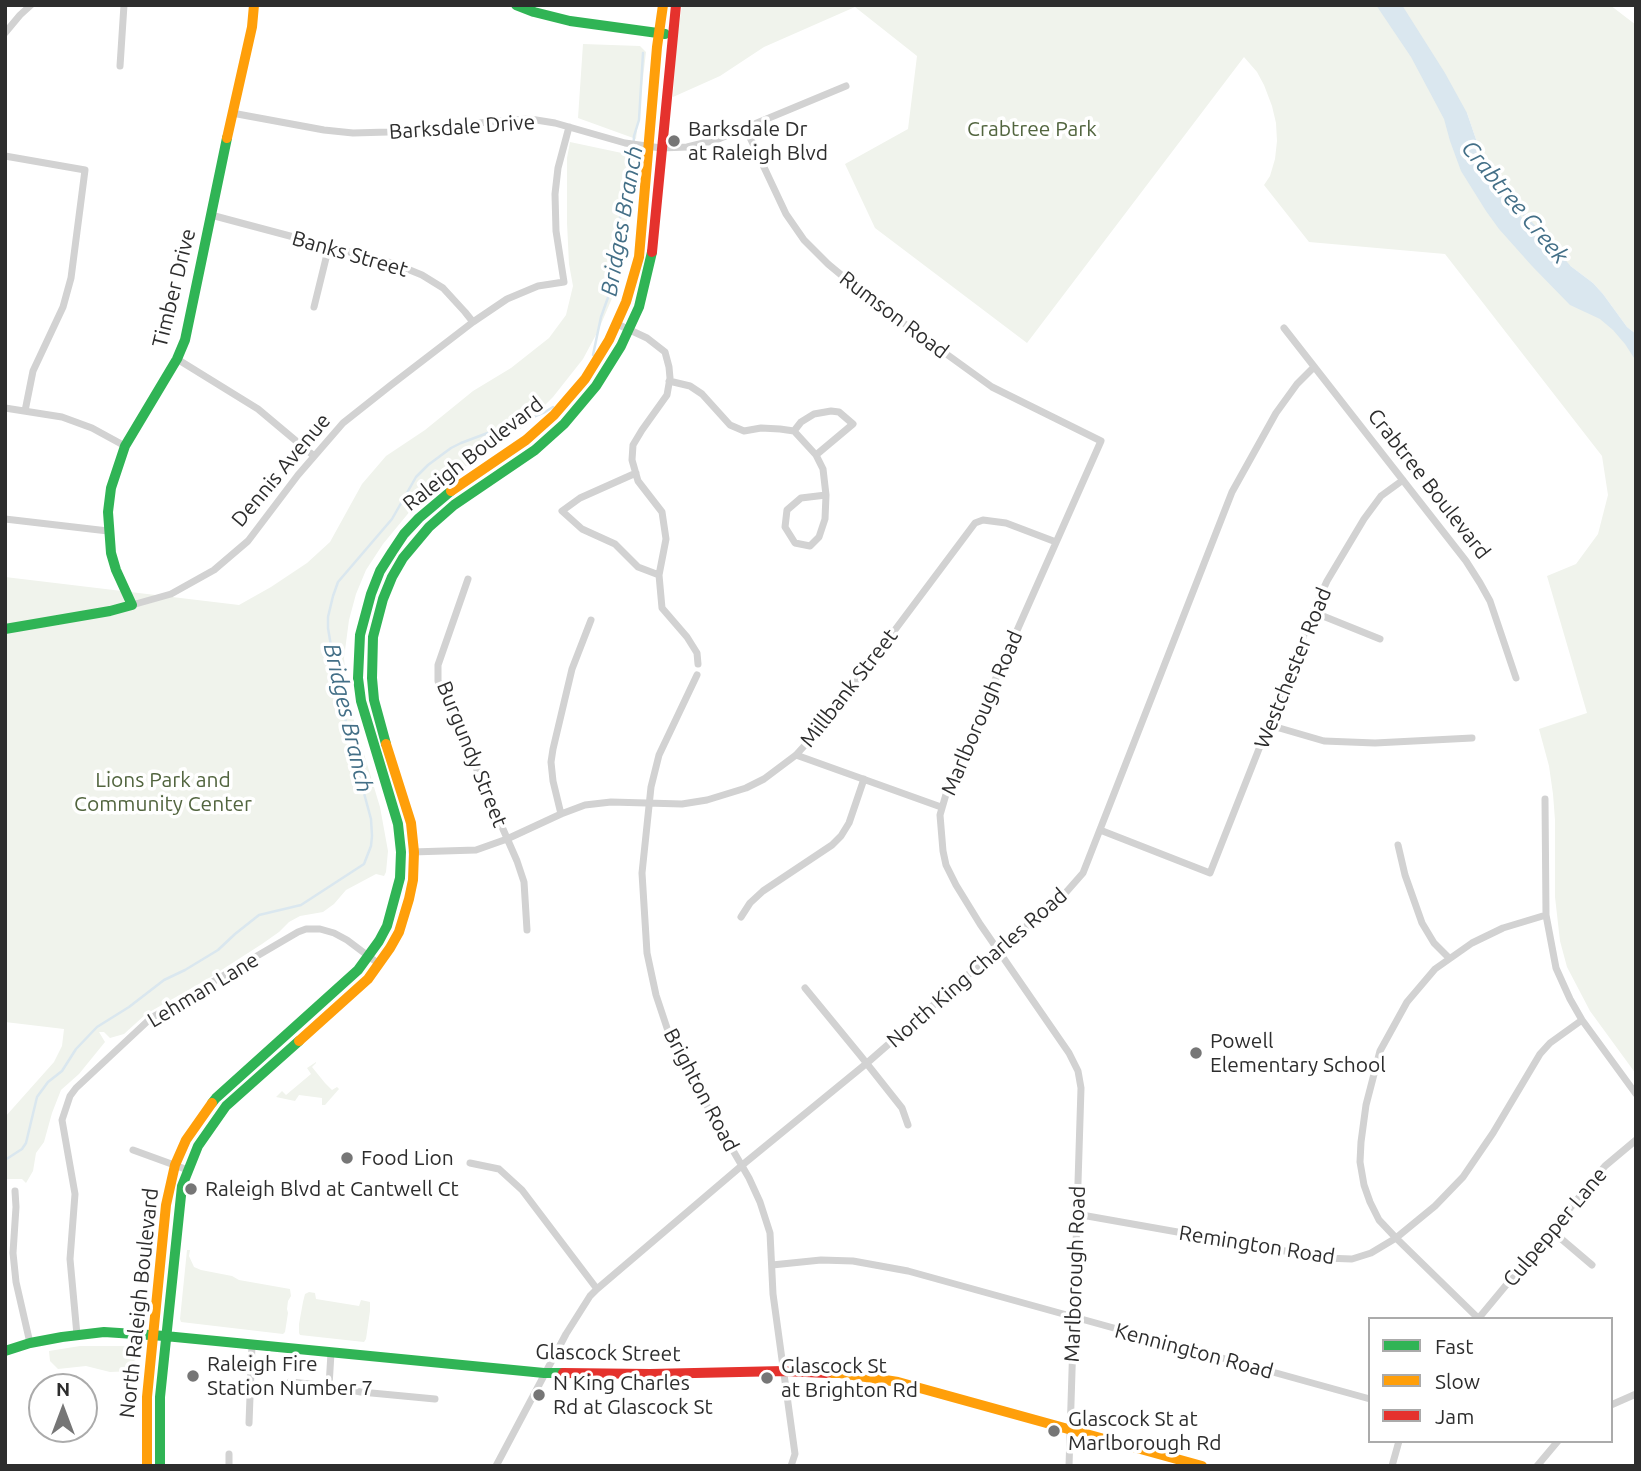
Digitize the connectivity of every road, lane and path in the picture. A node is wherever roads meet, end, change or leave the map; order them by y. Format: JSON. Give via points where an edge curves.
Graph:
{"nodes":[{"id":1,"x":31,"y":5,"type":"edge"},
{"id":2,"x":124,"y":5,"type":"edge"},
{"id":3,"x":254,"y":5,"type":"edge"},
{"id":4,"x":516,"y":5,"type":"edge"},
{"id":5,"x":663,"y":5,"type":"edge"},
{"id":6,"x":676,"y":5,"type":"edge"},
{"id":7,"x":5,"y":33,"type":"edge"},
{"id":8,"x":658,"y":33,"type":"junction"},
{"id":9,"x":672,"y":35,"type":"junction"},
{"id":10,"x":120,"y":66,"type":"dead end"},
{"id":11,"x":846,"y":86,"type":"dead end"},
{"id":12,"x":232,"y":113,"type":"junction"},
{"id":13,"x":569,"y":127,"type":"junction"},
{"id":14,"x":746,"y":128,"type":"junction"},
{"id":15,"x":648,"y":147,"type":"junction"},
{"id":16,"x":661,"y":148,"type":"junction"},
{"id":17,"x":5,"y":156,"type":"edge"},
{"id":18,"x":211,"y":215,"type":"junction"},
{"id":19,"x":329,"y":246,"type":"junction"},
{"id":20,"x":314,"y":307,"type":"dead end"},
{"id":21,"x":473,"y":322,"type":"junction"},
{"id":22,"x":617,"y":324,"type":"junction"},
{"id":23,"x":1284,"y":328,"type":"dead end"},
{"id":24,"x":629,"y":329,"type":"junction"},
{"id":25,"x":177,"y":359,"type":"junction"},
{"id":26,"x":1314,"y":367,"type":"junction"},
{"id":27,"x":669,"y":381,"type":"junction"},
{"id":28,"x":5,"y":408,"type":"edge"},
{"id":29,"x":25,"y":411,"type":"junction"},
{"id":30,"x":794,"y":431,"type":"junction"},
{"id":31,"x":1101,"y":440,"type":"joint"},
{"id":32,"x":125,"y":446,"type":"junction"},
{"id":33,"x":816,"y":455,"type":"junction"},
{"id":34,"x":314,"y":456,"type":"junction"},
{"id":35,"x":636,"y":473,"type":"junction"},
{"id":36,"x":1402,"y":480,"type":"junction"},
{"id":37,"x":825,"y":495,"type":"junction"},
{"id":38,"x":5,"y":519,"type":"edge"},
{"id":39,"x":108,"y":531,"type":"junction"},
{"id":40,"x":1056,"y":542,"type":"junction"},
{"id":41,"x":659,"y":575,"type":"junction"},
{"id":42,"x":468,"y":579,"type":"dead end"},
{"id":43,"x":132,"y":605,"type":"junction"},
{"id":44,"x":1313,"y":612,"type":"junction"},
{"id":45,"x":591,"y":620,"type":"dead end"},
{"id":46,"x":5,"y":629,"type":"edge"},
{"id":47,"x":1380,"y":639,"type":"dead end"},
{"id":48,"x":698,"y":664,"type":"dead end"},
{"id":49,"x":696,"y":675,"type":"dead end"},
{"id":50,"x":1516,"y":678,"type":"dead end"},
{"id":51,"x":1269,"y":725,"type":"junction"},
{"id":52,"x":1472,"y":738,"type":"dead end"},
{"id":53,"x":796,"y":755,"type":"junction"},
{"id":54,"x":864,"y":779,"type":"junction"},
{"id":55,"x":1545,"y":799,"type":"dead end"},
{"id":56,"x":649,"y":803,"type":"junction"},
{"id":57,"x":941,"y":807,"type":"junction"},
{"id":58,"x":561,"y":814,"type":"junction"},
{"id":59,"x":1100,"y":830,"type":"junction"},
{"id":60,"x":507,"y":839,"type":"junction"},
{"id":61,"x":1398,"y":845,"type":"dead end"},
{"id":62,"x":401,"y":852,"type":"junction"},
{"id":63,"x":414,"y":852,"type":"junction"},
{"id":64,"x":1546,"y":915,"type":"junction"},
{"id":65,"x":741,"y":917,"type":"dead end"},
{"id":66,"x":527,"y":930,"type":"dead end"},
{"id":67,"x":998,"y":950,"type":"junction"},
{"id":68,"x":369,"y":956,"type":"junction"},
{"id":69,"x":1449,"y":958,"type":"junction"},
{"id":70,"x":379,"y":964,"type":"junction"},
{"id":71,"x":805,"y":988,"type":"dead end"},
{"id":72,"x":1582,"y":1020,"type":"junction"},
{"id":73,"x":867,"y":1063,"type":"junction"},
{"id":74,"x":1636,"y":1094,"type":"edge"},
{"id":75,"x":908,"y":1125,"type":"dead end"},
{"id":76,"x":1636,"y":1140,"type":"edge"},
{"id":77,"x":133,"y":1150,"type":"dead end"},
{"id":78,"x":470,"y":1163,"type":"dead end"},
{"id":79,"x":175,"y":1165,"type":"junction"},
{"id":80,"x":741,"y":1166,"type":"junction"},
{"id":81,"x":188,"y":1170,"type":"junction"},
{"id":82,"x":15,"y":1191,"type":"dead end"},
{"id":83,"x":1076,"y":1214,"type":"junction"},
{"id":84,"x":1552,"y":1231,"type":"junction"},
{"id":85,"x":1396,"y":1238,"type":"junction"},
{"id":86,"x":772,"y":1265,"type":"junction"},
{"id":87,"x":1592,"y":1265,"type":"dead end"},
{"id":88,"x":597,"y":1289,"type":"junction"},
{"id":89,"x":1072,"y":1317,"type":"junction"},
{"id":90,"x":1477,"y":1317,"type":"edge"},
{"id":91,"x":1481,"y":1317,"type":"edge"},
{"id":92,"x":77,"y":1335,"type":"junction"},
{"id":93,"x":152,"y":1335,"type":"junction"},
{"id":94,"x":165,"y":1336,"type":"junction"},
{"id":95,"x":30,"y":1343,"type":"junction"},
{"id":96,"x":252,"y":1345,"type":"junction"},
{"id":97,"x":5,"y":1351,"type":"edge"},
{"id":98,"x":331,"y":1353,"type":"junction"},
{"id":99,"x":783,"y":1371,"type":"junction"},
{"id":100,"x":544,"y":1373,"type":"junction"},
{"id":101,"x":290,"y":1382,"type":"dead end"},
{"id":102,"x":328,"y":1386,"type":"junction"},
{"id":103,"x":1636,"y":1394,"type":"edge"},
{"id":104,"x":1368,"y":1398,"type":"edge"},
{"id":105,"x":435,"y":1399,"type":"dead end"},
{"id":106,"x":1613,"y":1404,"type":"edge"},
{"id":107,"x":248,"y":1423,"type":"dead end"},
{"id":108,"x":1069,"y":1429,"type":"junction"},
{"id":109,"x":1398,"y":1443,"type":"edge"},
{"id":110,"x":1556,"y":1443,"type":"edge"},
{"id":111,"x":229,"y":1454,"type":"dead end"},
{"id":112,"x":147,"y":1466,"type":"edge"},
{"id":113,"x":160,"y":1466,"type":"edge"},
{"id":114,"x":229,"y":1466,"type":"edge"},
{"id":115,"x":496,"y":1466,"type":"edge"},
{"id":116,"x":791,"y":1466,"type":"edge"},
{"id":117,"x":1069,"y":1466,"type":"edge"},
{"id":118,"x":1202,"y":1466,"type":"edge"},
{"id":119,"x":1392,"y":1466,"type":"edge"},
{"id":120,"x":1537,"y":1466,"type":"edge"}],
"edges":[{"from":1,"to":7,"type":"street"},
{"from":2,"to":10,"type":"street"},
{"from":3,"to":12,"type":"main road","name":"Timber Drive"},
{"from":4,"to":8,"type":"main road","via":[[570,21]]},
{"from":5,"to":8,"type":"main road","name":"Raleigh Boulevard"},
{"from":6,"to":9,"type":"main road","name":"Raleigh Boulevard"},
{"from":8,"to":9,"type":"main road"},
{"from":8,"to":15,"type":"main road","name":"Raleigh Boulevard"},
{"from":9,"to":16,"type":"main road","name":"Raleigh Boulevard"},
{"from":11,"to":14,"type":"street","name":"Barksdale Drive"},
{"from":12,"to":13,"type":"street","name":"Barksdale Drive","via":[[353,133],[509,120]]},
{"from":12,"to":18,"type":"main road","name":"Timber Drive"},
{"from":13,"to":15,"type":"street","name":"Barksdale Drive"},
{"from":13,"to":21,"type":"street","name":"Dennis Avenue","via":[[555,194],[564,282],[538,286],[507,299]]},
{"from":14,"to":16,"type":"street","name":"Barksdale Drive","via":[[687,147]]},
{"from":14,"to":31,"type":"street","name":"Rumson Road","via":[[786,214],[828,264],[992,387]]},
{"from":15,"to":16,"type":"street","name":"Barksdale Drive"},
{"from":15,"to":22,"type":"main road","name":"Raleigh Boulevard","via":[[639,257]]},
{"from":16,"to":24,"type":"main road","name":"Raleigh Boulevard","via":[[651,259]]},
{"from":17,"to":29,"type":"street","via":[[85,170],[71,278],[63,307],[33,371]]},
{"from":18,"to":19,"type":"street","name":"Banks Street"},
{"from":18,"to":25,"type":"main road","name":"Timber Drive"},
{"from":19,"to":20,"type":"street"},
{"from":19,"to":21,"type":"street","name":"Banks Street","via":[[422,275],[443,288]]},
{"from":21,"to":34,"type":"street","name":"Dennis Avenue","via":[[343,423]]},
{"from":22,"to":24,"type":"street"},
{"from":22,"to":62,"type":"main road","name":"Raleigh Boulevard","via":[[585,379],[554,415],[425,512],[380,571],[360,635],[361,701],[398,824]]},
{"from":23,"to":26,"type":"street","name":"Crabtree Boulevard"},
{"from":24,"to":27,"type":"street","via":[[665,352]]},
{"from":24,"to":63,"type":"main road","name":"Raleigh Boulevard","via":[[596,386],[564,424],[429,527],[403,558],[383,598],[371,659],[374,699],[411,823]]},
{"from":25,"to":32,"type":"main road","name":"Timber Drive"},
{"from":25,"to":34,"type":"street","via":[[258,409]]},
{"from":26,"to":36,"type":"street","name":"Crabtree Boulevard"},
{"from":26,"to":59,"type":"street","name":"North King Charles Road","via":[[1276,413],[1232,492]]},
{"from":27,"to":30,"type":"street","via":[[690,386],[730,425],[744,431]]},
{"from":27,"to":35,"type":"street","via":[[667,395],[633,445]]},
{"from":28,"to":29,"type":"street"},
{"from":29,"to":32,"type":"street","via":[[62,417]]},
{"from":30,"to":33,"type":"street"},
{"from":30,"to":33,"type":"street","via":[[814,414],[831,411],[853,424]]},
{"from":31,"to":40,"type":"street","name":"Marlborough Road"},
{"from":32,"to":39,"type":"main road","name":"Timber Drive","via":[[111,488]]},
{"from":33,"to":37,"type":"street","via":[[823,469]]},
{"from":34,"to":43,"type":"street","name":"Dennis Avenue","via":[[248,541],[214,570],[171,594]]},
{"from":35,"to":41,"type":"street","via":[[662,512],[666,539]]},
{"from":35,"to":41,"type":"street","via":[[562,511],[582,528],[615,544],[638,567]]},
{"from":36,"to":44,"type":"street","name":"Westchester Road","via":[[1381,496],[1364,519]]},
{"from":36,"to":50,"type":"street","name":"Crabtree Boulevard","via":[[1480,583]]},
{"from":37,"to":37,"type":"street","via":[[819,537],[810,547],[795,543],[785,527],[787,510],[802,498]]},
{"from":38,"to":39,"type":"street"},
{"from":39,"to":43,"type":"main road","name":"Timber Drive","via":[[116,570]]},
{"from":40,"to":53,"type":"street","name":"Millbank Street","via":[[1006,523],[975,523],[826,722]]},
{"from":40,"to":57,"type":"street","name":"Marlborough Road"},
{"from":41,"to":48,"type":"street","via":[[662,608],[698,653]]},
{"from":42,"to":60,"type":"street","name":"Burgundy Street","via":[[438,665],[438,681]]},
{"from":43,"to":46,"type":"main road","name":"Dennis Avenue"},
{"from":44,"to":47,"type":"street"},
{"from":44,"to":51,"type":"street","name":"Westchester Road"},
{"from":45,"to":58,"type":"street","via":[[572,669],[553,749],[552,781]]},
{"from":49,"to":56,"type":"street","name":"Brighton Road","via":[[659,755]]},
{"from":51,"to":52,"type":"street","via":[[1324,741]]},
{"from":51,"to":59,"type":"street","name":"Westchester Road","via":[[1210,873]]},
{"from":53,"to":54,"type":"street"},
{"from":53,"to":56,"type":"street","name":"Millbank Street","via":[[764,779],[730,793],[682,804]]},
{"from":54,"to":57,"type":"street"},
{"from":54,"to":65,"type":"street","via":[[841,836],[763,891]]},
{"from":55,"to":64,"type":"street"},
{"from":56,"to":58,"type":"street","name":"Millbank Street","via":[[585,805]]},
{"from":56,"to":80,"type":"street","name":"Brighton Road","via":[[642,899],[656,995],[674,1049]]},
{"from":57,"to":67,"type":"street","name":"Marlborough Road","via":[[946,865]]},
{"from":58,"to":60,"type":"street","name":"Millbank Street"},
{"from":59,"to":67,"type":"street","name":"North King Charles Road","via":[[1083,873],[1061,898]]},
{"from":60,"to":63,"type":"street","name":"Millbank Street","via":[[476,850]]},
{"from":60,"to":66,"type":"street","name":"Burgundy Street","via":[[524,882]]},
{"from":61,"to":69,"type":"street","via":[[1422,923]]},
{"from":62,"to":63,"type":"street","name":"Millbank Street"},
{"from":62,"to":68,"type":"main road","name":"North Raleigh Boulevard","via":[[391,913]]},
{"from":63,"to":70,"type":"main road","name":"North Raleigh Boulevard","via":[[404,918]]},
{"from":64,"to":69,"type":"street","via":[[1503,928]]},
{"from":64,"to":72,"type":"street","via":[[1556,968]]},
{"from":67,"to":73,"type":"street","name":"North King Charles Road"},
{"from":67,"to":83,"type":"street","name":"Marlborough Road","via":[[1078,1071]]},
{"from":68,"to":70,"type":"street","name":"Lehman Lane"},
{"from":68,"to":79,"type":"main road","name":"North Raleigh Boulevard","via":[[216,1098],[186,1140]]},
{"from":68,"to":92,"type":"street","name":"Lehman Lane","via":[[334,933],[320,929],[298,932],[151,1018],[76,1088],[62,1120],[75,1194],[70,1259]]},
{"from":69,"to":85,"type":"street","via":[[1407,1002],[1387,1035],[1366,1105],[1360,1142],[1364,1185],[1380,1220]]},
{"from":70,"to":81,"type":"main road","name":"North Raleigh Boulevard","via":[[368,979],[226,1106],[198,1146]]},
{"from":71,"to":73,"type":"street"},
{"from":72,"to":74,"type":"street"},
{"from":72,"to":85,"type":"street","name":"Remington Road","via":[[1541,1054],[1463,1177]]},
{"from":73,"to":75,"type":"street","via":[[902,1108]]},
{"from":73,"to":80,"type":"street","name":"North King Charles Road"},
{"from":76,"to":84,"type":"street","name":"Culpepper Lane","via":[[1605,1166]]},
{"from":77,"to":79,"type":"street"},
{"from":78,"to":88,"type":"street","via":[[499,1169],[522,1190]]},
{"from":79,"to":81,"type":"street"},
{"from":79,"to":93,"type":"main road","name":"North Raleigh Boulevard","via":[[166,1205]]},
{"from":80,"to":86,"type":"street","name":"Brighton Road","via":[[770,1233]]},
{"from":80,"to":88,"type":"street","name":"North King Charles Road"},
{"from":81,"to":94,"type":"main road","name":"North Raleigh Boulevard","via":[[179,1208]]},
{"from":82,"to":95,"type":"street","via":[[14,1263]]},
{"from":83,"to":85,"type":"street","name":"Remington Road","via":[[1324,1258],[1352,1259]]},
{"from":83,"to":89,"type":"street","name":"Marlborough Road"},
{"from":84,"to":87,"type":"street"},
{"from":84,"to":91,"type":"street","name":"Culpepper Lane"},
{"from":85,"to":90,"type":"street"},
{"from":86,"to":89,"type":"street","name":"Kennington Road","via":[[853,1261],[908,1271]]},
{"from":86,"to":99,"type":"street","name":"Brighton Road"},
{"from":88,"to":100,"type":"street","name":"North King Charles Road"},
{"from":89,"to":104,"type":"street","name":"Kennington Road"},
{"from":89,"to":108,"type":"street","name":"Marlborough Road"},
{"from":92,"to":93,"type":"main road","name":"Glascock Street"},
{"from":92,"to":95,"type":"main road","name":"Glascock Street"},
{"from":93,"to":94,"type":"main road","name":"Glascock Street"},
{"from":93,"to":112,"type":"main road","name":"North Raleigh Boulevard"},
{"from":94,"to":96,"type":"main road","name":"Glascock Street"},
{"from":94,"to":113,"type":"main road","name":"North Raleigh Boulevard"},
{"from":95,"to":97,"type":"main road","name":"Glascock Street"},
{"from":96,"to":98,"type":"main road","name":"Glascock Street"},
{"from":96,"to":107,"type":"street"},
{"from":98,"to":100,"type":"main road","name":"Glascock Street"},
{"from":98,"to":102,"type":"street"},
{"from":99,"to":100,"type":"main road","name":"Glascock Street"},
{"from":99,"to":108,"type":"main road","name":"Glascock Street","via":[[898,1382]]},
{"from":99,"to":116,"type":"street","name":"Brighton Road","via":[[795,1454]]},
{"from":100,"to":115,"type":"street","name":"North King Charles Road"},
{"from":101,"to":102,"type":"street"},
{"from":102,"to":105,"type":"street"},
{"from":103,"to":106,"type":"street"},
{"from":108,"to":117,"type":"street","name":"Marlborough Road"},
{"from":108,"to":118,"type":"main road","name":"Glascock Street"},
{"from":109,"to":119,"type":"street"},
{"from":110,"to":120,"type":"street"},
{"from":111,"to":114,"type":"street"}]}
